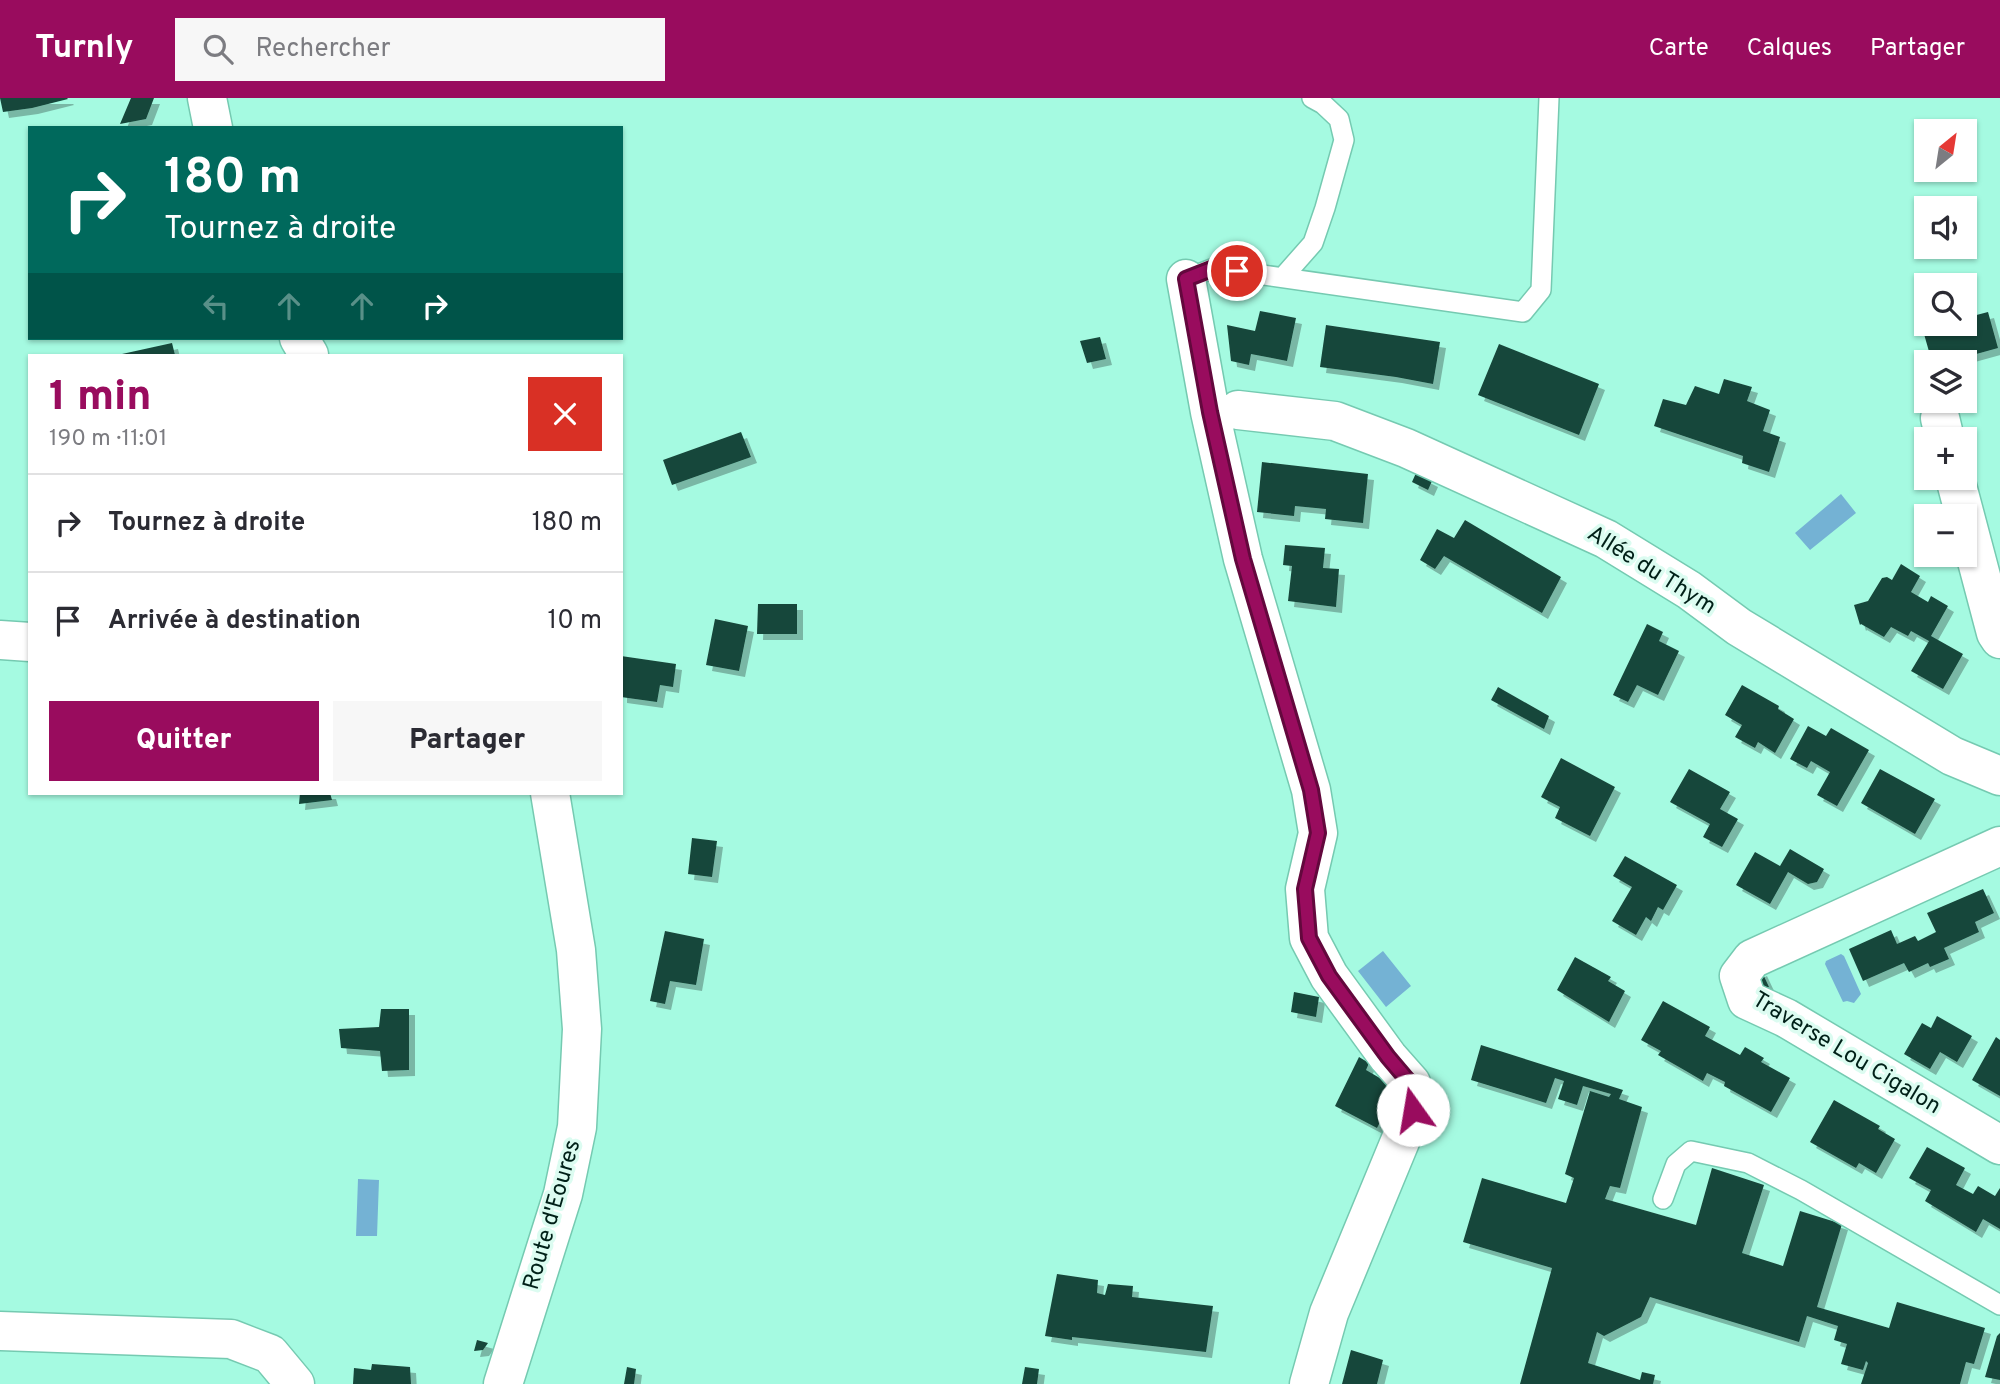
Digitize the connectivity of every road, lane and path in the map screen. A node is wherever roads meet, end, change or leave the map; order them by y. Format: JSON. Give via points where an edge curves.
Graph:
{"nodes":[{"id":1,"x":206,"y":98,"type":"edge"},
{"id":2,"x":1312,"y":98,"type":"edge"},
{"id":3,"x":1549,"y":98,"type":"edge"},
{"id":4,"x":213,"y":126,"type":"edge"},
{"id":5,"x":1283,"y":277,"type":"junction"},
{"id":6,"x":1186,"y":279,"type":"joint"},
{"id":7,"x":1238,"y":410,"type":"dead end"},
{"id":8,"x":1958,"y":490,"type":"edge"},
{"id":9,"x":2000,"y":639,"type":"edge"},
{"id":10,"x":0,"y":640,"type":"edge"},
{"id":11,"x":28,"y":642,"type":"edge"},
{"id":12,"x":2000,"y":776,"type":"edge"},
{"id":13,"x":550,"y":795,"type":"edge"},
{"id":14,"x":2000,"y":846,"type":"edge"},
{"id":15,"x":2000,"y":1145,"type":"edge"},
{"id":16,"x":1663,"y":1199,"type":"dead end"},
{"id":17,"x":2000,"y":1305,"type":"edge"},
{"id":18,"x":0,"y":1331,"type":"edge"},
{"id":19,"x":295,"y":1384,"type":"edge"},
{"id":20,"x":503,"y":1384,"type":"edge"},
{"id":21,"x":1309,"y":1384,"type":"edge"}],
"edges":[{"from":1,"to":4,"type":"street"},
{"from":2,"to":5,"type":"lane","via":[[1339,119],[1344,140],[1313,243]]},
{"from":3,"to":5,"type":"lane","via":[[1541,290],[1523,312]]},
{"from":5,"to":6,"type":"lane","via":[[1214,268]]},
{"from":6,"to":21,"type":"street","via":[[1243,559],[1311,790],[1318,833],[1305,889],[1309,938],[1329,976],[1410,1083],[1413,1110],[1329,1313]]},
{"from":7,"to":12,"type":"street","name":"Allée du Thym","via":[[1335,421],[1606,538],[1739,627],[1952,756]]},
{"from":8,"to":9,"type":"street"},
{"from":10,"to":11,"type":"street"},
{"from":13,"to":20,"type":"street","name":"Route d'Eoures","via":[[576,950],[582,1028],[578,1127],[563,1194]]},
{"from":14,"to":15,"type":"street","name":"Traverse Lou Cigalon","via":[[1752,958],[1739,976],[1746,1000],[1786,1018]]},
{"from":16,"to":17,"type":"lane","via":[[1676,1164],[1691,1151],[1748,1163]]},
{"from":18,"to":19,"type":"street","via":[[231,1339],[270,1354]]}]}
